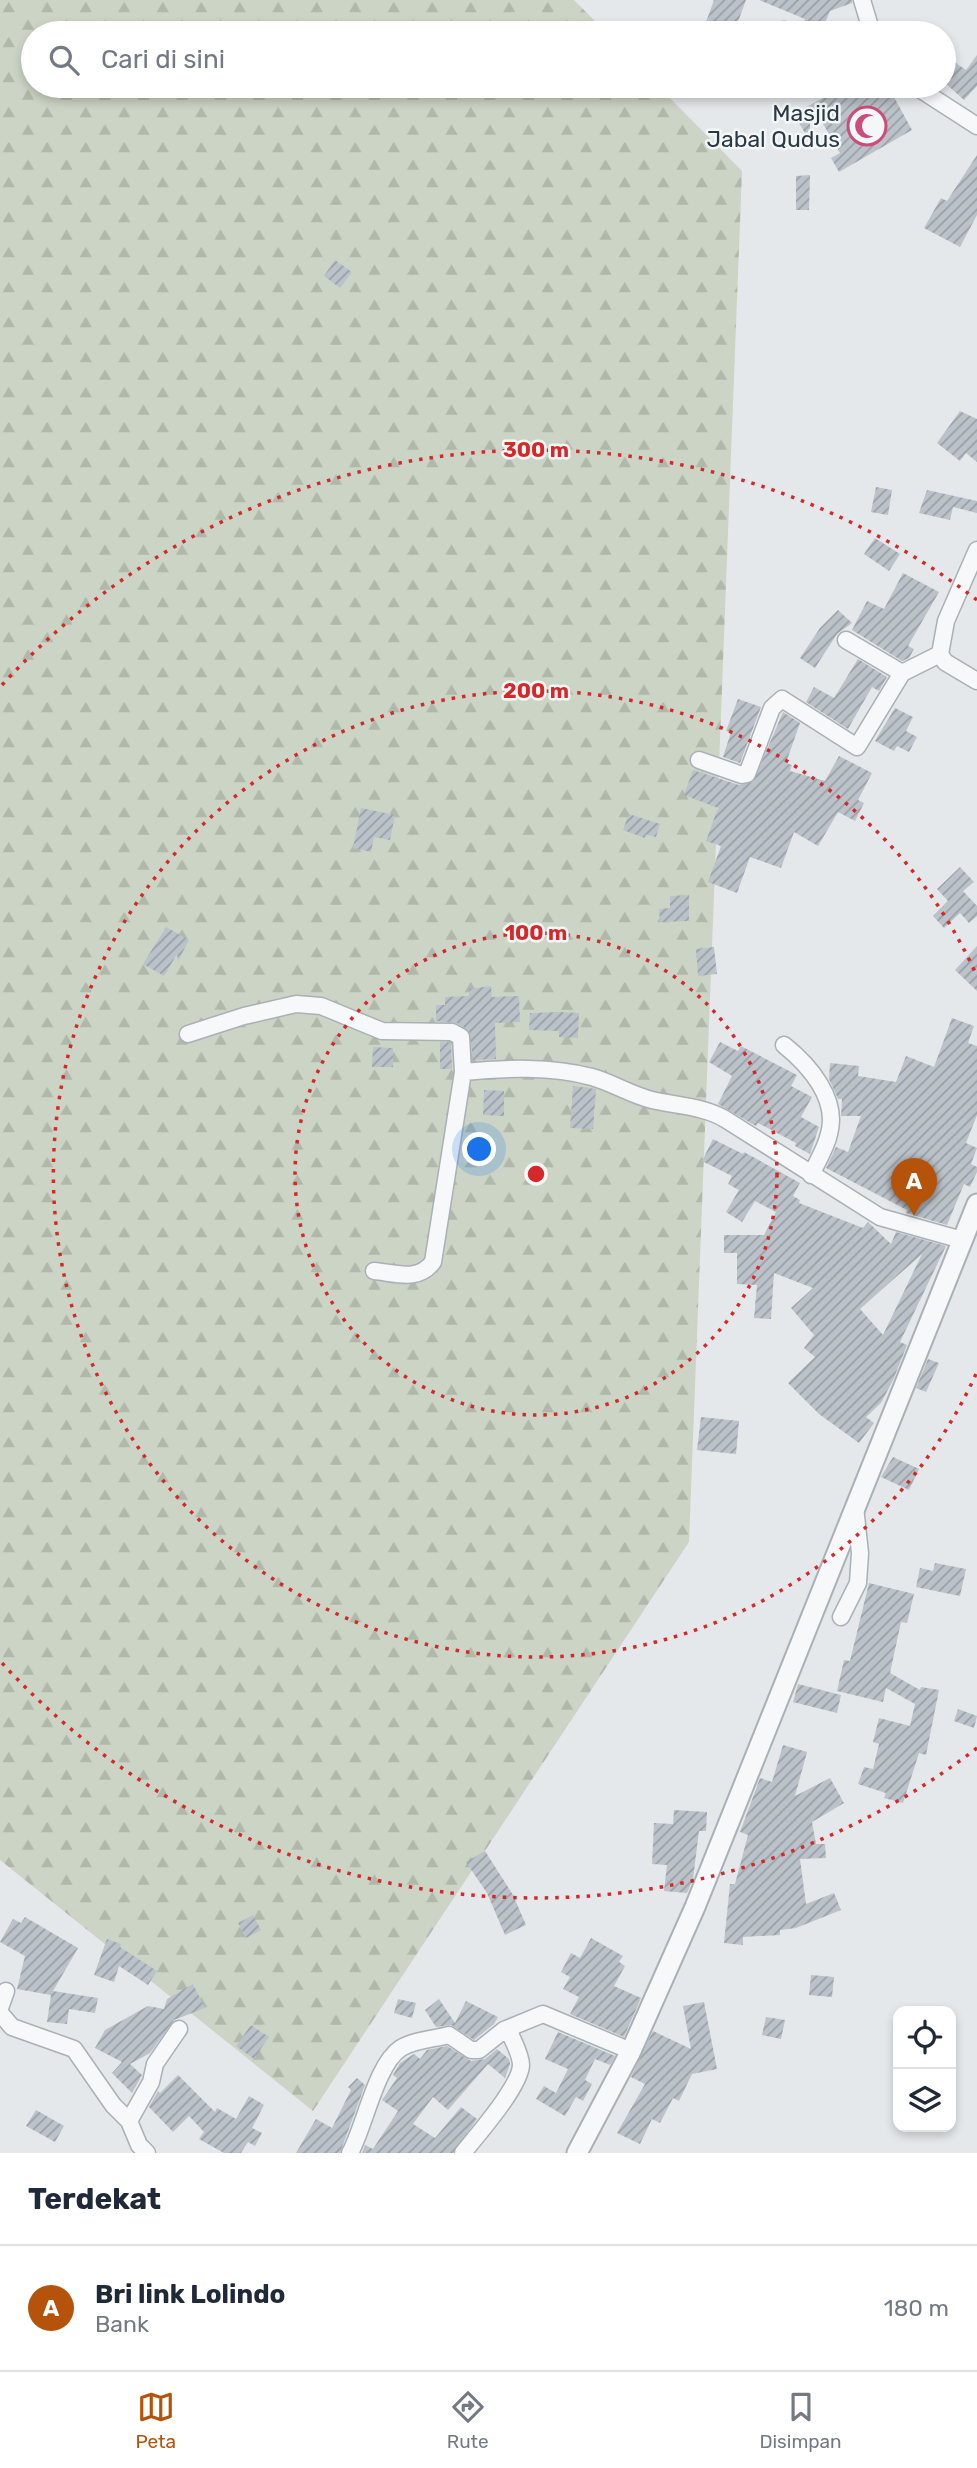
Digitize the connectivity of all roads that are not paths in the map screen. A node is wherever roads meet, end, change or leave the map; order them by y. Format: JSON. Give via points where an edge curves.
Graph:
{"nodes":[{"id":1,"x":862,"y":0,"type":"edge"},
{"id":2,"x":868,"y":21,"type":"edge"},
{"id":3,"x":934,"y":98,"type":"edge"},
{"id":4,"x":977,"y":126,"type":"edge"},
{"id":5,"x":977,"y":550,"type":"edge"},
{"id":6,"x":846,"y":640,"type":"dead end"},
{"id":7,"x":940,"y":654,"type":"junction"},
{"id":8,"x":902,"y":673,"type":"junction"},
{"id":9,"x":977,"y":681,"type":"edge"},
{"id":10,"x":699,"y":760,"type":"dead end"},
{"id":11,"x":188,"y":1034,"type":"dead end"},
{"id":12,"x":784,"y":1045,"type":"dead end"},
{"id":13,"x":463,"y":1072,"type":"junction"},
{"id":14,"x":811,"y":1175,"type":"junction"},
{"id":15,"x":977,"y":1204,"type":"edge"},
{"id":16,"x":962,"y":1240,"type":"junction"},
{"id":17,"x":374,"y":1271,"type":"dead end"},
{"id":18,"x":855,"y":1505,"type":"junction"},
{"id":19,"x":841,"y":1617,"type":"dead end"},
{"id":20,"x":6,"y":1991,"type":"dead end"},
{"id":21,"x":0,"y":2008,"type":"edge"},
{"id":22,"x":0,"y":2013,"type":"edge"},
{"id":23,"x":179,"y":2029,"type":"dead end"},
{"id":24,"x":508,"y":2029,"type":"junction"},
{"id":25,"x":631,"y":2050,"type":"junction"},
{"id":26,"x":129,"y":2121,"type":"junction"},
{"id":27,"x":147,"y":2153,"type":"edge"},
{"id":28,"x":350,"y":2153,"type":"edge"},
{"id":29,"x":463,"y":2153,"type":"edge"},
{"id":30,"x":577,"y":2153,"type":"edge"}],
"edges":[{"from":1,"to":2,"type":"street"},
{"from":3,"to":4,"type":"street"},
{"from":5,"to":7,"type":"street","via":[[946,621]]},
{"from":6,"to":8,"type":"street"},
{"from":7,"to":8,"type":"street"},
{"from":7,"to":9,"type":"street"},
{"from":8,"to":10,"type":"street","via":[[857,747],[782,699],[772,708],[747,774]]},
{"from":11,"to":13,"type":"street","via":[[281,1006],[314,1005],[382,1031],[452,1032],[464,1045]]},
{"from":12,"to":14,"type":"street","via":[[816,1075],[830,1111],[830,1134]]},
{"from":13,"to":14,"type":"street","via":[[566,1072],[650,1100],[707,1111]]},
{"from":13,"to":17,"type":"street","via":[[433,1262],[425,1273],[416,1275]]},
{"from":14,"to":16,"type":"street","via":[[880,1217]]},
{"from":15,"to":16,"type":"street"},
{"from":16,"to":18,"type":"street"},
{"from":18,"to":19,"type":"street","via":[[858,1583]]},
{"from":18,"to":25,"type":"street","via":[[724,1837]]},
{"from":20,"to":21,"type":"street"},
{"from":22,"to":26,"type":"street","via":[[12,2027],[74,2049]]},
{"from":23,"to":26,"type":"street","via":[[155,2064],[151,2082]]},
{"from":24,"to":25,"type":"street","via":[[534,2016],[549,2015]]},
{"from":24,"to":28,"type":"street","via":[[479,2050],[471,2050],[449,2035],[401,2048],[386,2065]]},
{"from":24,"to":29,"type":"street","via":[[520,2069]]},
{"from":25,"to":30,"type":"street"},
{"from":26,"to":27,"type":"street"}]}
